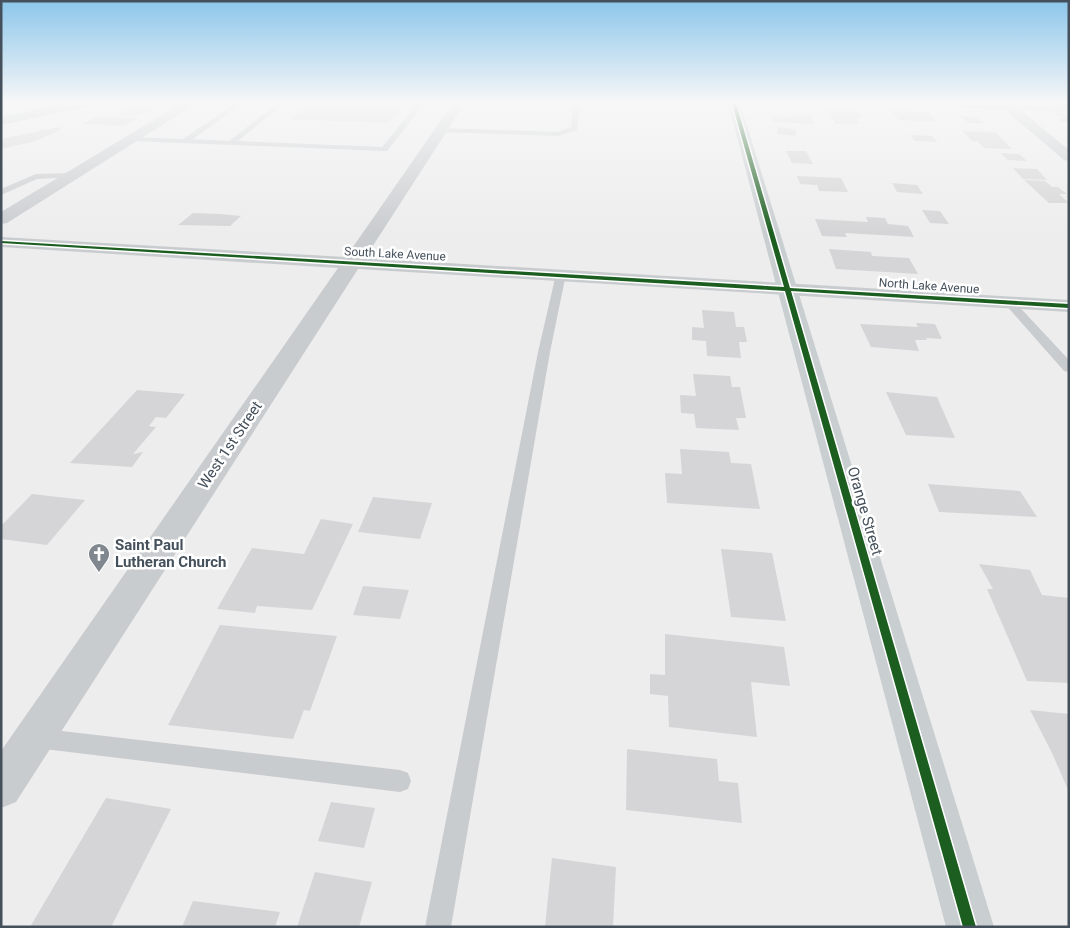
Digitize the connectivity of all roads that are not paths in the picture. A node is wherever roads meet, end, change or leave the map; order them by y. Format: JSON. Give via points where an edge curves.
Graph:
{"nodes":[{"id":1,"x":119,"y":146,"type":"edge"},
{"id":2,"x":315,"y":146,"type":"edge"},
{"id":3,"x":386,"y":146,"type":"edge"},
{"id":4,"x":430,"y":146,"type":"edge"},
{"id":5,"x":746,"y":146,"type":"edge"},
{"id":6,"x":1056,"y":146,"type":"edge"},
{"id":7,"x":1069,"y":157,"type":"edge"},
{"id":8,"x":72,"y":175,"type":"junction"},
{"id":9,"x":1,"y":192,"type":"edge"},
{"id":10,"x":1,"y":219,"type":"edge"},
{"id":11,"x":1,"y":242,"type":"edge"},
{"id":12,"x":351,"y":262,"type":"junction"},
{"id":13,"x":561,"y":274,"type":"junction"},
{"id":14,"x":787,"y":288,"type":"junction"},
{"id":15,"x":1009,"y":302,"type":"junction"},
{"id":16,"x":1069,"y":306,"type":"edge"},
{"id":17,"x":1069,"y":368,"type":"edge"},
{"id":18,"x":34,"y":738,"type":"junction"},
{"id":19,"x":400,"y":781,"type":"dead end"},
{"id":20,"x":1,"y":787,"type":"edge"},
{"id":21,"x":438,"y":927,"type":"edge"},
{"id":22,"x":970,"y":927,"type":"edge"}],
"edges":[{"from":1,"to":8,"type":"street"},
{"from":2,"to":3,"type":"lane","via":[[384,149]]},
{"from":4,"to":12,"type":"street","name":"West 1st Street"},
{"from":5,"to":14,"type":"street","name":"Orange Street"},
{"from":6,"to":7,"type":"street"},
{"from":8,"to":9,"type":"lane","via":[[36,178]]},
{"from":8,"to":10,"type":"street"},
{"from":11,"to":12,"type":"street","name":"South Lake Avenue"},
{"from":12,"to":13,"type":"street","name":"South Lake Avenue"},
{"from":12,"to":18,"type":"street","name":"West 1st Street"},
{"from":13,"to":14,"type":"street","name":"South Lake Avenue"},
{"from":13,"to":21,"type":"lane"},
{"from":14,"to":15,"type":"street","name":"North Lake Avenue"},
{"from":14,"to":22,"type":"street","name":"Orange Street"},
{"from":15,"to":16,"type":"street","name":"North Lake Avenue"},
{"from":15,"to":17,"type":"lane"},
{"from":18,"to":19,"type":"lane"},
{"from":18,"to":20,"type":"street","name":"West 1st Street"}]}
